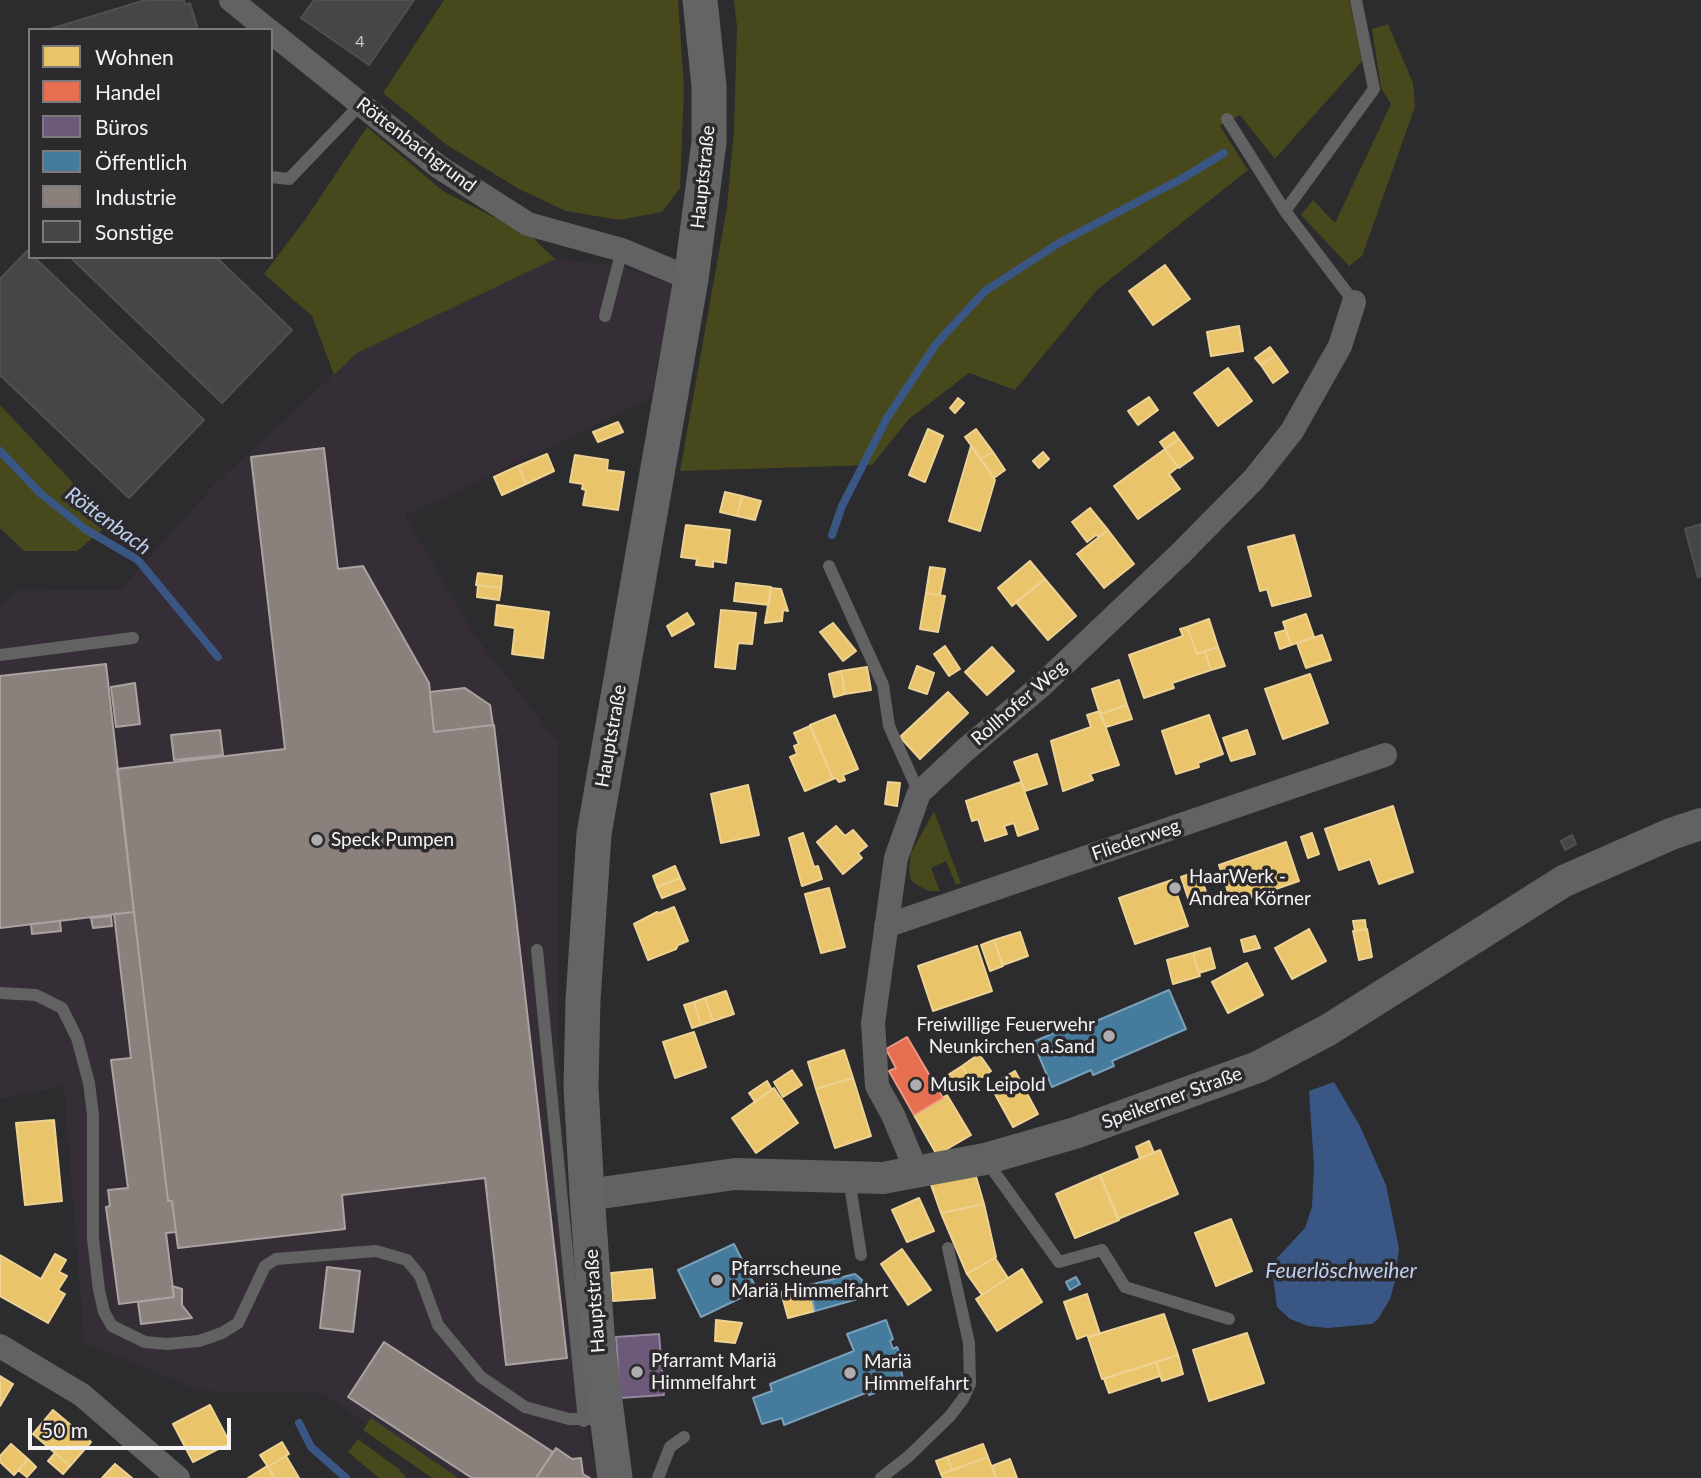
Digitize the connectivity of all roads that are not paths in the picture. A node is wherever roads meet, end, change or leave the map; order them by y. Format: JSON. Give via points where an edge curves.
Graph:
{"nodes":[{"id":1,"x":231,"y":0,"type":"edge"},
{"id":2,"x":700,"y":0,"type":"edge"},
{"id":3,"x":1356,"y":0,"type":"edge"},
{"id":4,"x":266,"y":28,"type":"edge"},
{"id":5,"x":273,"y":33,"type":"edge"},
{"id":6,"x":361,"y":104,"type":"junction"},
{"id":7,"x":1227,"y":119,"type":"dead end"},
{"id":8,"x":273,"y":177,"type":"edge"},
{"id":9,"x":1285,"y":211,"type":"junction"},
{"id":10,"x":622,"y":250,"type":"junction"},
{"id":11,"x":691,"y":279,"type":"junction"},
{"id":12,"x":1354,"y":302,"type":"joint"},
{"id":13,"x":605,"y":316,"type":"dead end"},
{"id":14,"x":829,"y":566,"type":"dead end"},
{"id":15,"x":133,"y":638,"type":"dead end"},
{"id":16,"x":0,"y":655,"type":"edge"},
{"id":17,"x":1385,"y":755,"type":"dead end"},
{"id":18,"x":919,"y":793,"type":"junction"},
{"id":19,"x":1701,"y":824,"type":"edge"},
{"id":20,"x":886,"y":926,"type":"junction"},
{"id":21,"x":537,"y":950,"type":"dead end"},
{"id":22,"x":0,"y":993,"type":"edge"},
{"id":23,"x":985,"y":1159,"type":"junction"},
{"id":24,"x":917,"y":1172,"type":"junction"},
{"id":25,"x":848,"y":1177,"type":"junction"},
{"id":26,"x":587,"y":1195,"type":"junction"},
{"id":27,"x":948,"y":1248,"type":"dead end"},
{"id":28,"x":861,"y":1255,"type":"dead end"},
{"id":29,"x":1229,"y":1319,"type":"dead end"},
{"id":30,"x":0,"y":1346,"type":"edge"},
{"id":31,"x":595,"y":1420,"type":"junction"},
{"id":32,"x":684,"y":1437,"type":"dead end"},
{"id":33,"x":178,"y":1478,"type":"edge"},
{"id":34,"x":615,"y":1478,"type":"edge"},
{"id":35,"x":658,"y":1478,"type":"edge"},
{"id":36,"x":881,"y":1478,"type":"edge"}],
"edges":[{"from":1,"to":4,"type":"street","name":"Röttenbachgrund"},
{"from":2,"to":11,"type":"main road","name":"Hauptstraße","via":[[709,86],[709,142]]},
{"from":3,"to":9,"type":"lane","via":[[1374,89]]},
{"from":5,"to":6,"type":"street","name":"Röttenbachgrund"},
{"from":6,"to":8,"type":"lane","via":[[289,179]]},
{"from":6,"to":10,"type":"street","name":"Röttenbachgrund","via":[[439,167],[528,224]]},
{"from":7,"to":9,"type":"lane"},
{"from":9,"to":12,"type":"lane"},
{"from":10,"to":11,"type":"street","name":"Röttenbachgrund"},
{"from":10,"to":13,"type":"lane"},
{"from":11,"to":26,"type":"main road","name":"Hauptstraße","via":[[594,834],[583,1025]]},
{"from":12,"to":18,"type":"street","name":"Rollhofer Weg","via":[[1340,346],[1292,431],[1254,479],[1042,685]]},
{"from":14,"to":18,"type":"lane","via":[[883,685],[889,726]]},
{"from":15,"to":16,"type":"lane"},
{"from":17,"to":20,"type":"street","name":"Fliederweg"},
{"from":18,"to":20,"type":"street","name":"Rollhofer Weg","via":[[896,858]]},
{"from":19,"to":23,"type":"street","name":"Speikerner Straße","via":[[1564,881],[1328,1030],[1258,1067],[1075,1133]]},
{"from":20,"to":24,"type":"street","name":"Rollhofer Weg","via":[[873,1023],[877,1086]]},
{"from":21,"to":31,"type":"lane"},
{"from":22,"to":31,"type":"lane","via":[[36,995],[62,1008],[77,1038],[93,1115],[93,1239],[99,1290],[112,1326],[145,1342],[199,1341],[238,1323],[265,1266],[276,1259],[376,1251],[407,1260],[420,1276],[438,1325],[481,1377],[525,1406],[569,1419]]},
{"from":23,"to":24,"type":"street","name":"Speikerner Straße"},
{"from":23,"to":29,"type":"lane","via":[[1059,1262],[1102,1250],[1125,1287]]},
{"from":24,"to":25,"type":"street","name":"Speikerner Straße","via":[[883,1178]]},
{"from":25,"to":26,"type":"street","name":"Speikerner Straße","via":[[735,1174]]},
{"from":25,"to":28,"type":"lane"},
{"from":26,"to":31,"type":"main road","name":"Hauptstraße","via":[[598,1347]]},
{"from":27,"to":36,"type":"lane","via":[[970,1343],[970,1384],[950,1416]]},
{"from":30,"to":33,"type":"street","via":[[82,1395]]},
{"from":31,"to":34,"type":"main road","name":"Hauptstraße"},
{"from":32,"to":35,"type":"lane","via":[[670,1447]]}]}
